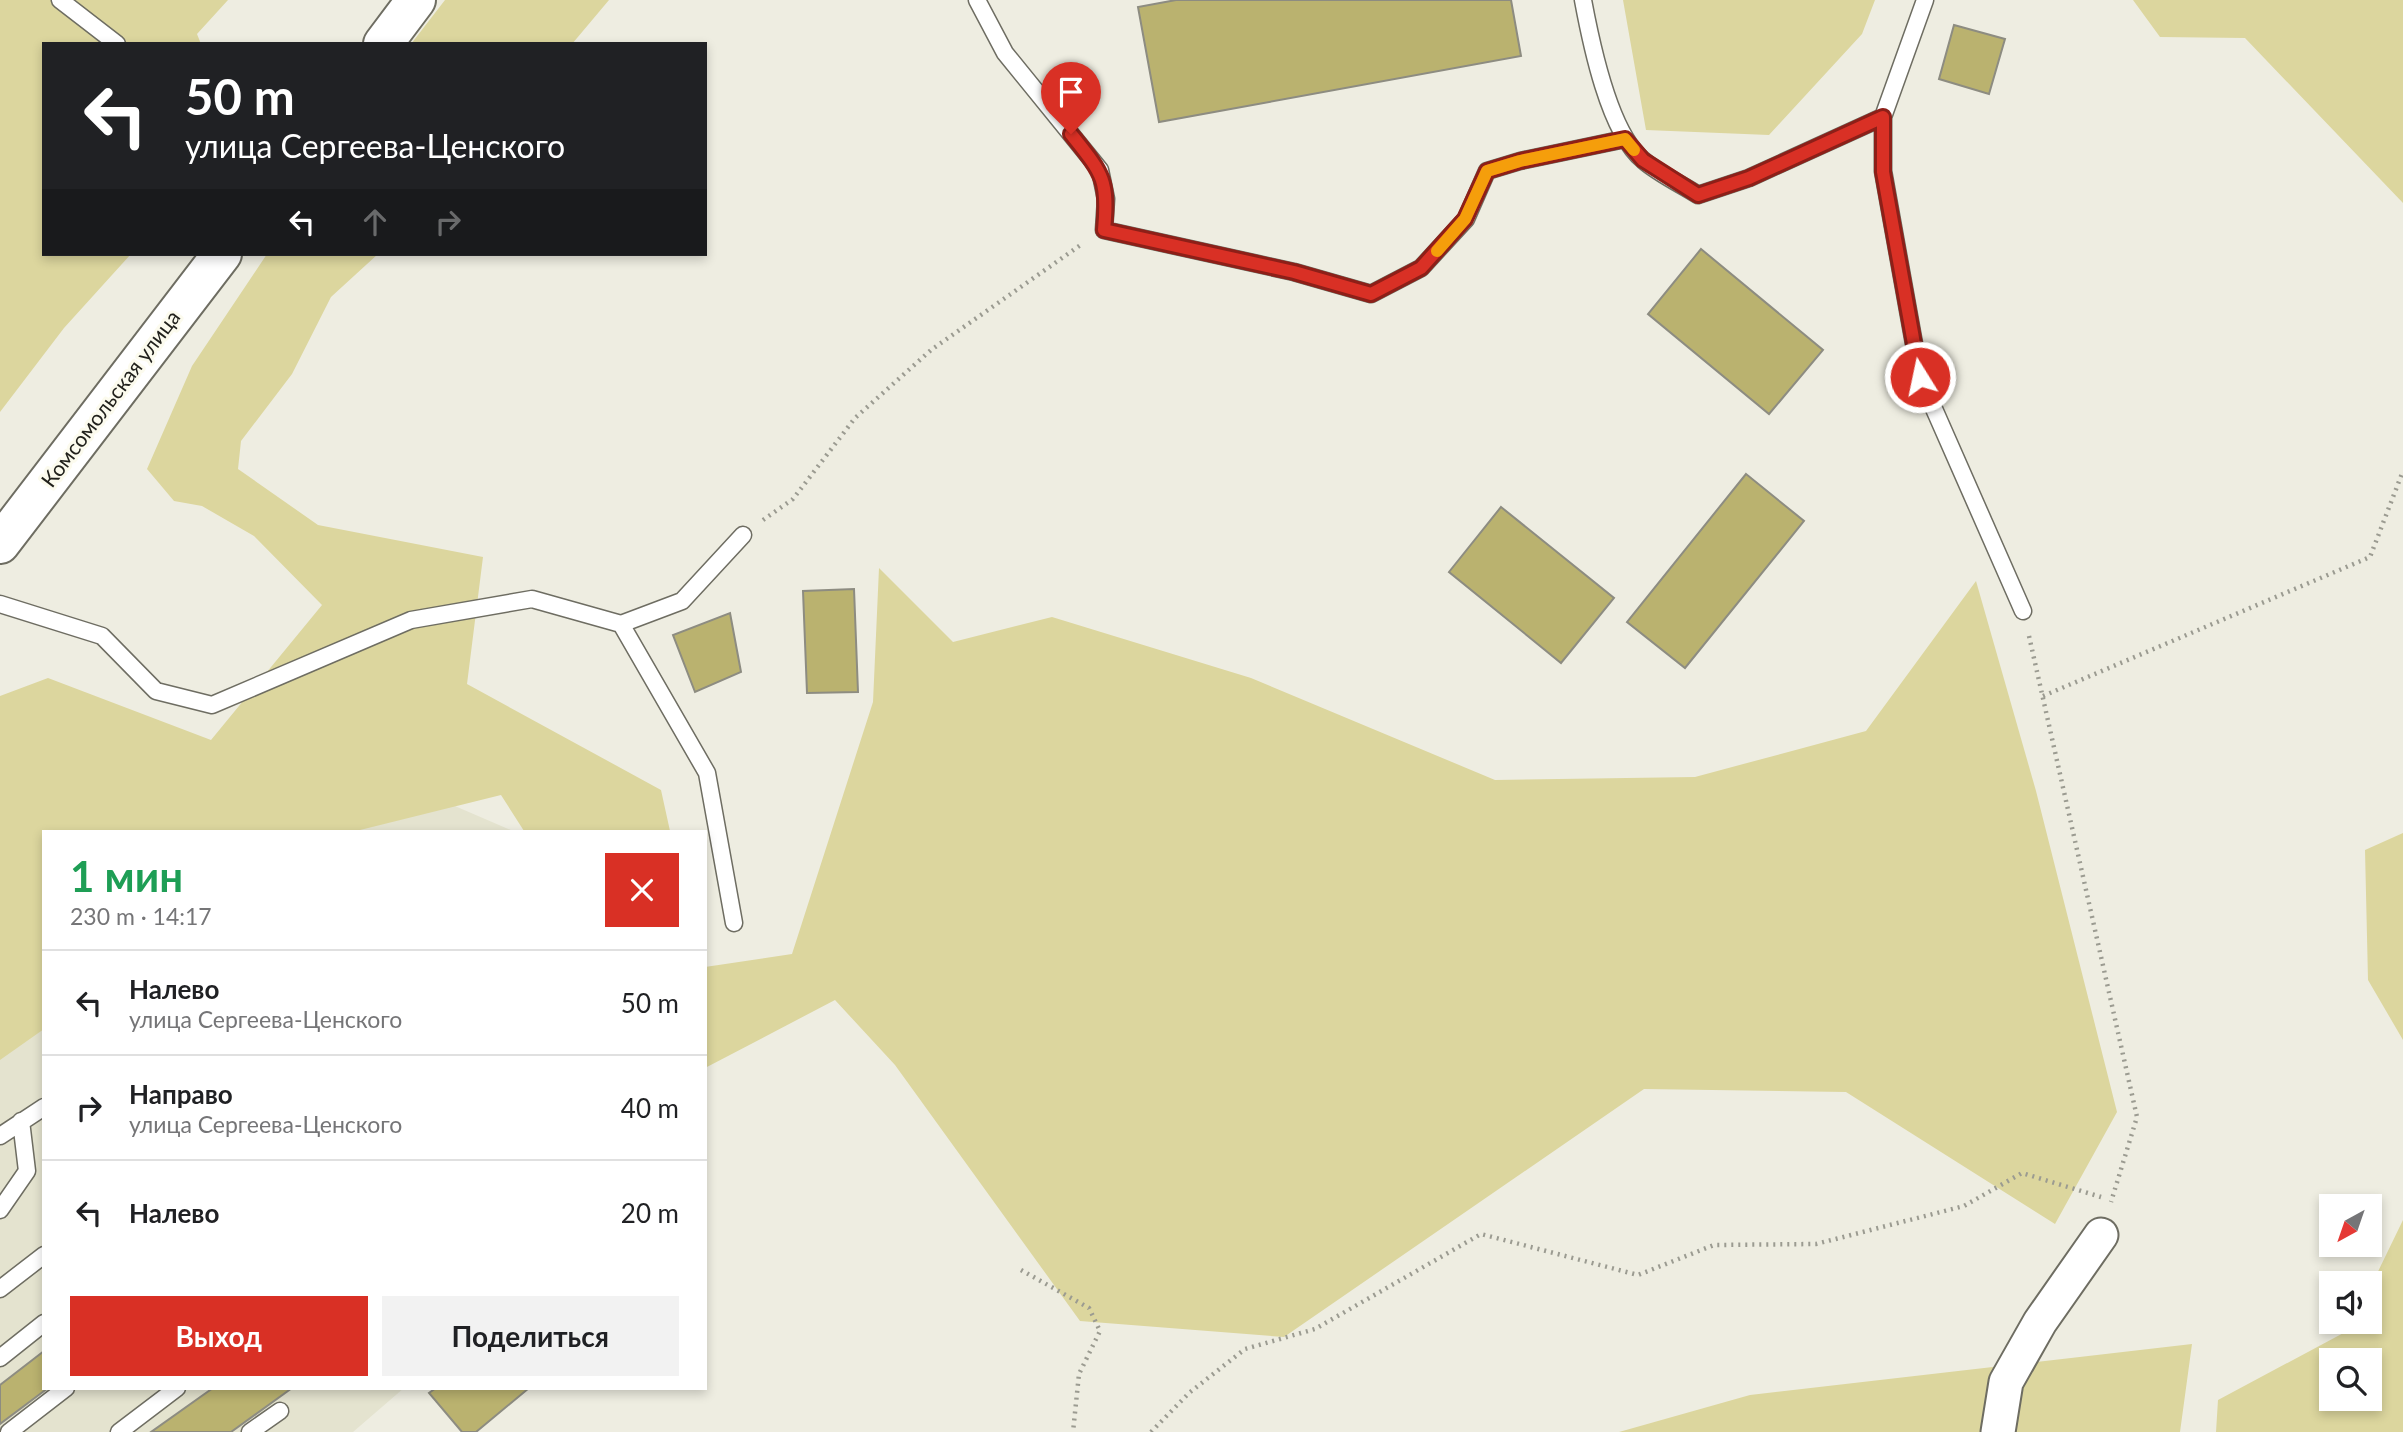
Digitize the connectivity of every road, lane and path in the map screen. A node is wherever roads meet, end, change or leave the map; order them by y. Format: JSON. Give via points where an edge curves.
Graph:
{"nodes":[{"id":1,"x":60,"y":0,"type":"edge"},
{"id":2,"x":416,"y":0,"type":"edge"},
{"id":3,"x":976,"y":0,"type":"edge"},
{"id":4,"x":1583,"y":0,"type":"edge"},
{"id":5,"x":1926,"y":0,"type":"edge"},
{"id":6,"x":114,"y":42,"type":"edge"},
{"id":7,"x":384,"y":42,"type":"edge"},
{"id":8,"x":1883,"y":117,"type":"junction"},
{"id":9,"x":1625,"y":139,"type":"junction"},
{"id":10,"x":1104,"y":230,"type":"junction"},
{"id":11,"x":220,"y":256,"type":"edge"},
{"id":12,"x":2403,"y":471,"type":"edge"},
{"id":13,"x":743,"y":535,"type":"joint"},
{"id":14,"x":0,"y":544,"type":"edge"},
{"id":15,"x":0,"y":604,"type":"edge"},
{"id":16,"x":2023,"y":611,"type":"joint"},
{"id":17,"x":621,"y":624,"type":"junction"},
{"id":18,"x":2043,"y":696,"type":"junction"},
{"id":19,"x":734,"y":923,"type":"dead end"},
{"id":20,"x":42,"y":1108,"type":"edge"},
{"id":21,"x":21,"y":1121,"type":"junction"},
{"id":22,"x":0,"y":1136,"type":"edge"},
{"id":23,"x":2112,"y":1200,"type":"junction"},
{"id":24,"x":0,"y":1210,"type":"edge"},
{"id":25,"x":2101,"y":1235,"type":"joint"},
{"id":26,"x":42,"y":1257,"type":"edge"},
{"id":27,"x":1021,"y":1270,"type":"dead end"},
{"id":28,"x":0,"y":1289,"type":"edge"},
{"id":29,"x":42,"y":1325,"type":"edge"},
{"id":30,"x":0,"y":1358,"type":"edge"},
{"id":31,"x":63,"y":1390,"type":"edge"},
{"id":32,"x":174,"y":1390,"type":"edge"},
{"id":33,"x":280,"y":1411,"type":"dead end"},
{"id":34,"x":9,"y":1432,"type":"edge"},
{"id":35,"x":119,"y":1432,"type":"edge"},
{"id":36,"x":250,"y":1432,"type":"edge"},
{"id":37,"x":1073,"y":1432,"type":"edge"},
{"id":38,"x":1151,"y":1432,"type":"edge"},
{"id":39,"x":1998,"y":1432,"type":"edge"}],
"edges":[{"from":1,"to":6,"type":"lane"},
{"from":2,"to":7,"type":"main road"},
{"from":3,"to":10,"type":"lane","via":[[1005,53],[1100,170],[1106,199]]},
{"from":4,"to":9,"type":"lane","via":[[1591,43]]},
{"from":5,"to":8,"type":"lane"},
{"from":8,"to":9,"type":"lane","via":[[1749,178],[1698,195],[1643,160]]},
{"from":8,"to":16,"type":"lane","via":[[1883,172],[1920,377]]},
{"from":9,"to":10,"type":"lane","via":[[1487,171],[1465,219],[1421,268],[1371,294]]},
{"from":10,"to":13,"type":"path","via":[[931,350],[855,418],[793,499]]},
{"from":11,"to":14,"type":"main road","name":"Комсомольская улица"},
{"from":12,"to":18,"type":"path","via":[[2370,557]]},
{"from":13,"to":17,"type":"lane","via":[[681,601]]},
{"from":15,"to":17,"type":"lane","via":[[102,636],[156,691],[212,705],[411,620],[532,599]]},
{"from":16,"to":18,"type":"path"},
{"from":17,"to":19,"type":"lane","via":[[707,773]]},
{"from":18,"to":23,"type":"path","via":[[2137,1118]]},
{"from":20,"to":21,"type":"lane"},
{"from":21,"to":22,"type":"lane"},
{"from":21,"to":24,"type":"lane","via":[[26,1171]]},
{"from":23,"to":25,"type":"path"},
{"from":23,"to":38,"type":"path","via":[[2022,1173],[1964,1206],[1816,1244],[1714,1245],[1638,1275],[1481,1234],[1315,1329],[1245,1349],[1189,1392]]},
{"from":25,"to":39,"type":"street","via":[[2040,1321],[2006,1382]]},
{"from":26,"to":28,"type":"lane"},
{"from":27,"to":37,"type":"path","via":[[1089,1308],[1100,1331],[1079,1374]]},
{"from":29,"to":30,"type":"lane"},
{"from":31,"to":34,"type":"lane"},
{"from":32,"to":35,"type":"lane"},
{"from":33,"to":36,"type":"lane"}]}
